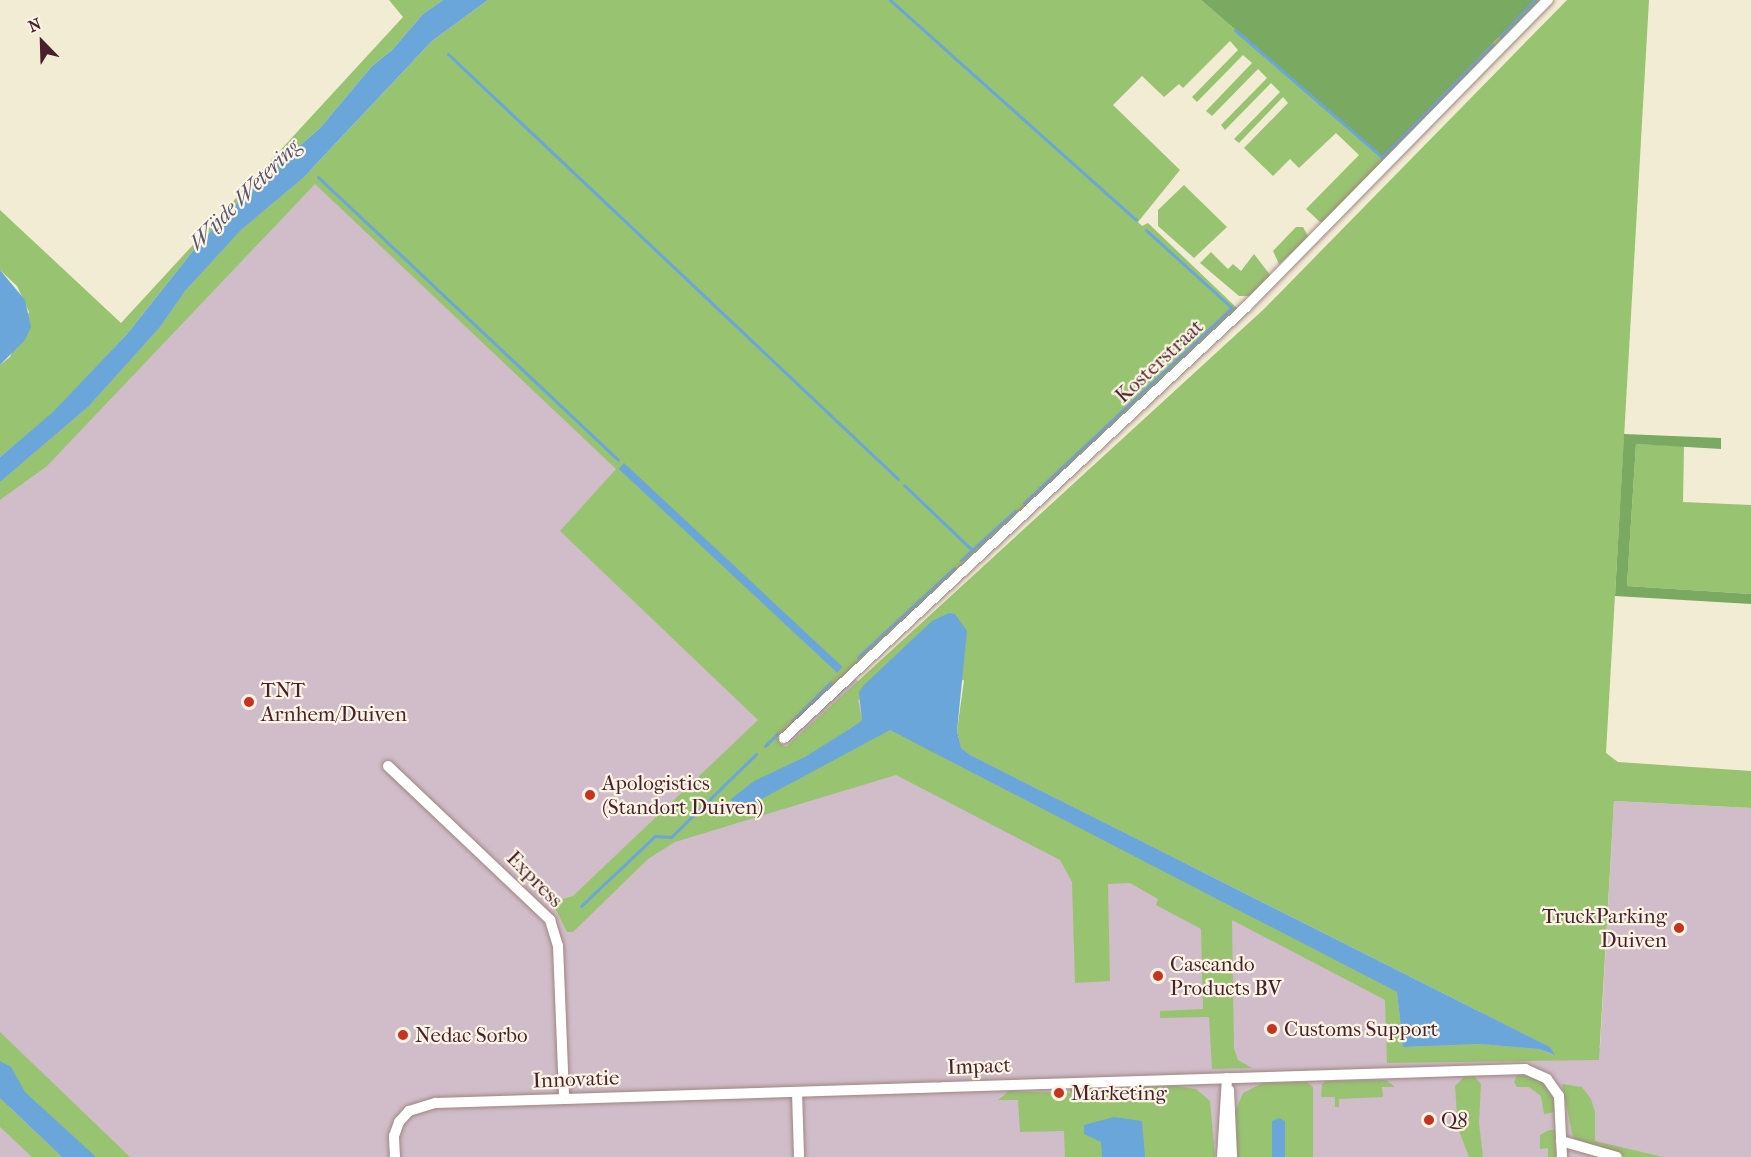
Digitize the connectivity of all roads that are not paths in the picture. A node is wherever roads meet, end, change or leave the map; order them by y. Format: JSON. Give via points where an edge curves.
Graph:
{"nodes":[{"id":1,"x":1548,"y":0,"type":"edge"},
{"id":2,"x":784,"y":738,"type":"dead end"},
{"id":3,"x":388,"y":766,"type":"dead end"},
{"id":4,"x":1227,"y":1078,"type":"junction"},
{"id":5,"x":797,"y":1092,"type":"junction"},
{"id":6,"x":564,"y":1098,"type":"junction"},
{"id":7,"x":1561,"y":1141,"type":"junction"},
{"id":8,"x":395,"y":1157,"type":"edge"},
{"id":9,"x":799,"y":1157,"type":"edge"},
{"id":10,"x":1222,"y":1157,"type":"edge"},
{"id":11,"x":1232,"y":1157,"type":"edge"},
{"id":12,"x":1562,"y":1157,"type":"edge"},
{"id":13,"x":1617,"y":1157,"type":"edge"}],
"edges":[{"from":1,"to":2,"type":"street","name":"Kosterstraat","via":[[1246,307]]},
{"from":3,"to":6,"type":"street","name":"Express","via":[[550,920],[558,946]]},
{"from":4,"to":5,"type":"street","name":"Impact"},
{"from":4,"to":7,"type":"street","via":[[1525,1069],[1541,1074],[1556,1090]]},
{"from":4,"to":10,"type":"street"},
{"from":4,"to":11,"type":"street"},
{"from":5,"to":6,"type":"street","name":"Innovatie"},
{"from":5,"to":9,"type":"street"},
{"from":6,"to":8,"type":"street","name":"Innovatie","via":[[421,1105],[399,1122],[394,1136]]},
{"from":7,"to":12,"type":"street"},
{"from":7,"to":13,"type":"street"}]}
